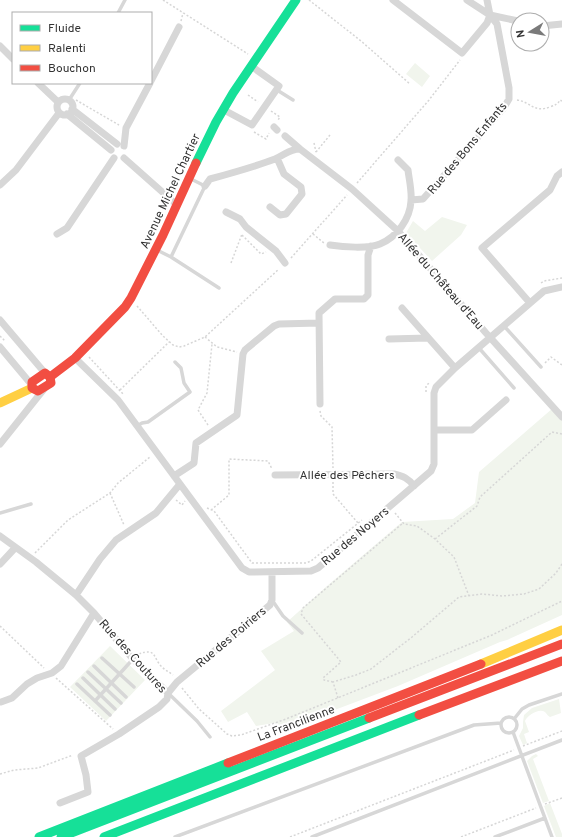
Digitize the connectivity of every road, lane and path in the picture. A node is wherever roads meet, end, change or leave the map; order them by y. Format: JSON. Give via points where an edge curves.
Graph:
{"nodes":[{"id":1,"x":125,"y":0,"type":"edge"},
{"id":2,"x":165,"y":0,"type":"edge"},
{"id":3,"x":296,"y":0,"type":"edge"},
{"id":4,"x":309,"y":0,"type":"edge"},
{"id":5,"x":393,"y":0,"type":"edge"},
{"id":6,"x":467,"y":0,"type":"edge"},
{"id":7,"x":487,"y":0,"type":"edge"},
{"id":8,"x":119,"y":12,"type":"edge"},
{"id":9,"x":490,"y":15,"type":"junction"},
{"id":10,"x":510,"y":19,"type":"edge"},
{"id":11,"x":562,"y":24,"type":"edge"},
{"id":12,"x":550,"y":25,"type":"edge"},
{"id":13,"x":179,"y":27,"type":"dead end"},
{"id":14,"x":0,"y":46,"type":"edge"},
{"id":15,"x":462,"y":53,"type":"junction"},
{"id":16,"x":12,"y":58,"type":"edge"},
{"id":17,"x":254,"y":63,"type":"junction"},
{"id":18,"x":152,"y":78,"type":"edge"},
{"id":19,"x":39,"y":84,"type":"edge"},
{"id":20,"x":79,"y":84,"type":"edge"},
{"id":21,"x":149,"y":84,"type":"edge"},
{"id":22,"x":410,"y":84,"type":"dead end"},
{"id":23,"x":276,"y":89,"type":"junction"},
{"id":24,"x":70,"y":99,"type":"junction"},
{"id":25,"x":509,"y":99,"type":"junction"},
{"id":26,"x":293,"y":100,"type":"dead end"},
{"id":27,"x":562,"y":101,"type":"edge"},
{"id":28,"x":58,"y":102,"type":"junction"},
{"id":29,"x":224,"y":110,"type":"junction"},
{"id":30,"x":70,"y":112,"type":"junction"},
{"id":31,"x":59,"y":113,"type":"junction"},
{"id":32,"x":126,"y":128,"type":"junction"},
{"id":33,"x":330,"y":135,"type":"dead end"},
{"id":34,"x":285,"y":136,"type":"dead end"},
{"id":35,"x":314,"y":143,"type":"dead end"},
{"id":36,"x":117,"y":144,"type":"junction"},
{"id":37,"x":124,"y":146,"type":"junction"},
{"id":38,"x":300,"y":149,"type":"junction"},
{"id":39,"x":111,"y":150,"type":"junction"},
{"id":40,"x":114,"y":158,"type":"junction"},
{"id":41,"x":124,"y":158,"type":"junction"},
{"id":42,"x":277,"y":158,"type":"junction"},
{"id":43,"x":398,"y":160,"type":"dead end"},
{"id":44,"x":562,"y":172,"type":"edge"},
{"id":45,"x":189,"y":179,"type":"junction"},
{"id":46,"x":0,"y":185,"type":"edge"},
{"id":47,"x":205,"y":186,"type":"junction"},
{"id":48,"x":352,"y":190,"type":"junction"},
{"id":49,"x":411,"y":200,"type":"junction"},
{"id":50,"x":177,"y":205,"type":"junction"},
{"id":51,"x":270,"y":206,"type":"dead end"},
{"id":52,"x":226,"y":212,"type":"dead end"},
{"id":53,"x":243,"y":222,"type":"junction"},
{"id":54,"x":398,"y":231,"type":"junction"},
{"id":55,"x":57,"y":234,"type":"dead end"},
{"id":56,"x":313,"y":234,"type":"junction"},
{"id":57,"x":242,"y":235,"type":"junction"},
{"id":58,"x":330,"y":245,"type":"joint"},
{"id":59,"x":371,"y":246,"type":"junction"},
{"id":60,"x":274,"y":249,"type":"junction"},
{"id":61,"x":156,"y":250,"type":"junction"},
{"id":62,"x":171,"y":257,"type":"junction"},
{"id":63,"x":231,"y":263,"type":"dead end"},
{"id":64,"x":285,"y":264,"type":"junction"},
{"id":65,"x":562,"y":287,"type":"edge"},
{"id":66,"x":219,"y":288,"type":"dead end"},
{"id":67,"x":131,"y":298,"type":"junction"},
{"id":68,"x":530,"y":303,"type":"junction"},
{"id":69,"x":402,"y":308,"type":"dead end"},
{"id":70,"x":0,"y":320,"type":"edge"},
{"id":71,"x":320,"y":323,"type":"junction"},
{"id":72,"x":504,"y":326,"type":"junction"},
{"id":73,"x":204,"y":337,"type":"junction"},
{"id":74,"x":428,"y":338,"type":"junction"},
{"id":75,"x":490,"y":338,"type":"junction"},
{"id":76,"x":390,"y":339,"type":"dead end"},
{"id":77,"x":169,"y":342,"type":"junction"},
{"id":78,"x":212,"y":344,"type":"junction"},
{"id":79,"x":0,"y":347,"type":"edge"},
{"id":80,"x":479,"y":348,"type":"junction"},
{"id":81,"x":82,"y":350,"type":"junction"},
{"id":82,"x":243,"y":354,"type":"junction"},
{"id":83,"x":75,"y":358,"type":"junction"},
{"id":84,"x":175,"y":362,"type":"dead end"},
{"id":85,"x":562,"y":365,"type":"edge"},
{"id":86,"x":541,"y":367,"type":"joint"},
{"id":87,"x":455,"y":368,"type":"junction"},
{"id":88,"x":47,"y":375,"type":"junction"},
{"id":89,"x":32,"y":386,"type":"junction"},
{"id":90,"x":46,"y":387,"type":"junction"},
{"id":91,"x":514,"y":388,"type":"dead end"},
{"id":92,"x":120,"y":390,"type":"junction"},
{"id":93,"x":127,"y":398,"type":"dead end"},
{"id":94,"x":506,"y":400,"type":"dead end"},
{"id":95,"x":0,"y":403,"type":"edge"},
{"id":96,"x":320,"y":404,"type":"joint"},
{"id":97,"x":562,"y":417,"type":"edge"},
{"id":98,"x":137,"y":426,"type":"junction"},
{"id":99,"x":434,"y":430,"type":"junction"},
{"id":100,"x":212,"y":432,"type":"junction"},
{"id":101,"x":562,"y":434,"type":"edge"},
{"id":102,"x":0,"y":444,"type":"edge"},
{"id":103,"x":152,"y":455,"type":"dead end"},
{"id":104,"x":333,"y":474,"type":"junction"},
{"id":105,"x":275,"y":475,"type":"joint"},
{"id":106,"x":174,"y":476,"type":"junction"},
{"id":107,"x":180,"y":484,"type":"junction"},
{"id":108,"x":414,"y":486,"type":"junction"},
{"id":109,"x":110,"y":493,"type":"junction"},
{"id":110,"x":31,"y":504,"type":"dead end"},
{"id":111,"x":204,"y":504,"type":"dead end"},
{"id":112,"x":390,"y":506,"type":"junction"},
{"id":113,"x":210,"y":510,"type":"junction"},
{"id":114,"x":0,"y":513,"type":"edge"},
{"id":115,"x":363,"y":518,"type":"dead end"},
{"id":116,"x":358,"y":523,"type":"junction"},
{"id":117,"x":403,"y":523,"type":"junction"},
{"id":118,"x":127,"y":533,"type":"junction"},
{"id":119,"x":0,"y":536,"type":"edge"},
{"id":120,"x":435,"y":540,"type":"junction"},
{"id":121,"x":16,"y":548,"type":"junction"},
{"id":122,"x":30,"y":558,"type":"junction"},
{"id":123,"x":0,"y":564,"type":"edge"},
{"id":124,"x":562,"y":564,"type":"edge"},
{"id":125,"x":272,"y":572,"type":"junction"},
{"id":126,"x":76,"y":595,"type":"junction"},
{"id":127,"x":469,"y":596,"type":"junction"},
{"id":128,"x":272,"y":600,"type":"junction"},
{"id":129,"x":562,"y":600,"type":"edge"},
{"id":130,"x":94,"y":613,"type":"junction"},
{"id":131,"x":0,"y":626,"type":"edge"},
{"id":132,"x":562,"y":630,"type":"edge"},
{"id":133,"x":302,"y":633,"type":"dead end"},
{"id":134,"x":562,"y":644,"type":"edge"},
{"id":135,"x":102,"y":658,"type":"dead end"},
{"id":136,"x":133,"y":659,"type":"junction"},
{"id":137,"x":562,"y":661,"type":"edge"},
{"id":138,"x":94,"y":666,"type":"dead end"},
{"id":139,"x":88,"y":672,"type":"dead end"},
{"id":140,"x":52,"y":673,"type":"junction"},
{"id":141,"x":120,"y":674,"type":"junction"},
{"id":142,"x":83,"y":678,"type":"dead end"},
{"id":143,"x":177,"y":682,"type":"junction"},
{"id":144,"x":333,"y":682,"type":"junction"},
{"id":145,"x":111,"y":683,"type":"junction"},
{"id":146,"x":77,"y":684,"type":"dead end"},
{"id":147,"x":134,"y":687,"type":"dead end"},
{"id":148,"x":106,"y":689,"type":"junction"},
{"id":149,"x":168,"y":693,"type":"junction"},
{"id":150,"x":100,"y":694,"type":"junction"},
{"id":151,"x":562,"y":694,"type":"edge"},
{"id":152,"x":126,"y":697,"type":"dead end"},
{"id":153,"x":338,"y":698,"type":"junction"},
{"id":154,"x":94,"y":701,"type":"junction"},
{"id":155,"x":1,"y":702,"type":"edge"},
{"id":156,"x":121,"y":702,"type":"dead end"},
{"id":157,"x":115,"y":708,"type":"dead end"},
{"id":158,"x":110,"y":715,"type":"dead end"},
{"id":159,"x":514,"y":719,"type":"junction"},
{"id":160,"x":500,"y":723,"type":"junction"},
{"id":161,"x":562,"y":731,"type":"edge"},
{"id":162,"x":513,"y":732,"type":"junction"},
{"id":163,"x":118,"y":734,"type":"junction"},
{"id":164,"x":210,"y":737,"type":"dead end"},
{"id":165,"x":562,"y":740,"type":"edge"},
{"id":166,"x":519,"y":748,"type":"junction"},
{"id":167,"x":81,"y":756,"type":"junction"},
{"id":168,"x":521,"y":756,"type":"junction"},
{"id":169,"x":0,"y":774,"type":"edge"},
{"id":170,"x":562,"y":798,"type":"edge"},
{"id":171,"x":60,"y":803,"type":"dead end"},
{"id":172,"x":541,"y":806,"type":"junction"},
{"id":173,"x":545,"y":818,"type":"junction"},
{"id":174,"x":39,"y":837,"type":"edge"},
{"id":175,"x":61,"y":837,"type":"edge"},
{"id":176,"x":104,"y":837,"type":"edge"},
{"id":177,"x":175,"y":837,"type":"edge"},
{"id":178,"x":290,"y":837,"type":"edge"},
{"id":179,"x":312,"y":837,"type":"edge"},
{"id":180,"x":461,"y":837,"type":"edge"},
{"id":181,"x":495,"y":837,"type":"edge"},
{"id":182,"x":552,"y":837,"type":"edge"}],
"edges":[{"from":1,"to":8,"type":"lane"},
{"from":2,"to":17,"type":"path"},
{"from":3,"to":17,"type":"main road","name":"Avenue Michel Chartier"},
{"from":4,"to":22,"type":"path"},
{"from":5,"to":15,"type":"street"},
{"from":6,"to":9,"type":"street"},
{"from":7,"to":9,"type":"street","name":"Rue des Bons Enfants"},
{"from":9,"to":10,"type":"street"},
{"from":9,"to":15,"type":"street","via":[[487,23]]},
{"from":9,"to":25,"type":"street","name":"Rue des Bons Enfants","via":[[497,24]]},
{"from":11,"to":12,"type":"street"},
{"from":13,"to":18,"type":"street"},
{"from":14,"to":16,"type":"street"},
{"from":15,"to":48,"type":"path","via":[[460,60],[429,100]]},
{"from":17,"to":23,"type":"street","via":[[279,86]]},
{"from":17,"to":29,"type":"main road","name":"Avenue Michel Chartier"},
{"from":19,"to":28,"type":"street"},
{"from":20,"to":24,"type":"lane"},
{"from":21,"to":32,"type":"street"},
{"from":23,"to":26,"type":"lane"},
{"from":23,"to":29,"type":"street","via":[[252,125]]},
{"from":24,"to":28,"type":"street"},
{"from":24,"to":30,"type":"street"},
{"from":24,"to":32,"type":"path"},
{"from":25,"to":27,"type":"path","via":[[543,110]]},
{"from":25,"to":49,"type":"street","name":"Rue des Bons Enfants","via":[[423,199]]},
{"from":28,"to":31,"type":"street"},
{"from":29,"to":45,"type":"main road","name":"Avenue Michel Chartier"},
{"from":30,"to":31,"type":"street"},
{"from":30,"to":36,"type":"street"},
{"from":30,"to":39,"type":"street"},
{"from":31,"to":46,"type":"street","via":[[16,170]]},
{"from":32,"to":37,"type":"street"},
{"from":33,"to":35,"type":"path","via":[[316,152]]},
{"from":34,"to":38,"type":"street","name":"Allée du Château d'Eau"},
{"from":36,"to":37,"type":"street"},
{"from":36,"to":39,"type":"street"},
{"from":37,"to":41,"type":"street"},
{"from":38,"to":42,"type":"street","via":[[292,149]]},
{"from":38,"to":48,"type":"street","name":"Allée du Château d'Eau"},
{"from":39,"to":40,"type":"street"},
{"from":40,"to":41,"type":"street"},
{"from":40,"to":55,"type":"street","via":[[67,228]]},
{"from":41,"to":50,"type":"street"},
{"from":42,"to":47,"type":"street","via":[[210,179]]},
{"from":42,"to":51,"type":"street","via":[[284,174],[301,187],[302,194],[286,214],[280,215]]},
{"from":43,"to":49,"type":"street","name":"Rue des Bons Enfants","via":[[408,170]]},
{"from":44,"to":68,"type":"street","via":[[550,190],[482,248]]},
{"from":45,"to":47,"type":"lane"},
{"from":45,"to":50,"type":"main road","name":"Avenue Michel Chartier"},
{"from":47,"to":62,"type":"lane"},
{"from":48,"to":54,"type":"street","name":"Allée du Château d'Eau"},
{"from":48,"to":56,"type":"path"},
{"from":49,"to":54,"type":"street","name":"Rue des Bons Enfants","via":[[409,212]]},
{"from":50,"to":61,"type":"main road","name":"Avenue Michel Chartier"},
{"from":52,"to":53,"type":"street"},
{"from":53,"to":57,"type":"path"},
{"from":53,"to":60,"type":"street"},
{"from":54,"to":59,"type":"street","name":"Rue des Bons Enfants"},
{"from":54,"to":75,"type":"street","name":"Allée du Château d'Eau"},
{"from":56,"to":58,"type":"path","via":[[327,246]]},
{"from":56,"to":64,"type":"path"},
{"from":57,"to":60,"type":"path","via":[[261,254]]},
{"from":57,"to":63,"type":"path"},
{"from":58,"to":59,"type":"street","name":"Rue des Bons Enfants"},
{"from":59,"to":71,"type":"street","via":[[368,255],[368,295],[364,299],[335,299],[319,313]]},
{"from":60,"to":64,"type":"street"},
{"from":61,"to":62,"type":"lane"},
{"from":61,"to":67,"type":"main road","name":"Avenue Michel Chartier"},
{"from":62,"to":66,"type":"lane"},
{"from":64,"to":73,"type":"path"},
{"from":65,"to":68,"type":"street","name":"Rue des Noyers","via":[[544,291]]},
{"from":67,"to":77,"type":"path"},
{"from":67,"to":81,"type":"main road","name":"Avenue Michel Chartier"},
{"from":68,"to":72,"type":"street","name":"Rue des Noyers"},
{"from":69,"to":74,"type":"street"},
{"from":70,"to":88,"type":"street"},
{"from":71,"to":82,"type":"street","via":[[274,326]]},
{"from":71,"to":96,"type":"street"},
{"from":72,"to":75,"type":"street","name":"Rue des Noyers"},
{"from":72,"to":86,"type":"lane"},
{"from":73,"to":77,"type":"path","via":[[178,347]]},
{"from":73,"to":78,"type":"path"},
{"from":74,"to":76,"type":"street"},
{"from":74,"to":87,"type":"street"},
{"from":75,"to":80,"type":"street","name":"Rue des Noyers"},
{"from":75,"to":97,"type":"street","name":"Allée du Château d'Eau"},
{"from":77,"to":92,"type":"path"},
{"from":78,"to":82,"type":"path"},
{"from":78,"to":100,"type":"path","via":[[207,393],[198,410]]},
{"from":79,"to":89,"type":"street"},
{"from":80,"to":87,"type":"street","name":"Rue des Noyers"},
{"from":80,"to":91,"type":"lane"},
{"from":81,"to":83,"type":"main road","name":"Avenue Michel Chartier"},
{"from":81,"to":92,"type":"path"},
{"from":82,"to":100,"type":"street","via":[[237,415]]},
{"from":83,"to":88,"type":"main road","name":"Avenue Michel Chartier"},
{"from":83,"to":98,"type":"street","name":"Rue des Noyers","via":[[118,400]]},
{"from":84,"to":98,"type":"lane","via":[[181,368],[184,383],[190,392],[148,422]]},
{"from":85,"to":86,"type":"path","via":[[551,357]]},
{"from":87,"to":99,"type":"street","name":"Rue des Noyers","via":[[436,387]]},
{"from":88,"to":89,"type":"main road","name":"Avenue Michel Chartier","via":[[32,382]]},
{"from":88,"to":90,"type":"main road","via":[[51,383]]},
{"from":89,"to":90,"type":"main road","name":"Avenue Michel Chartier","via":[[38,391]]},
{"from":89,"to":95,"type":"main road","name":"Avenue Michel Chartier"},
{"from":90,"to":102,"type":"street"},
{"from":92,"to":93,"type":"path"},
{"from":94,"to":99,"type":"street","via":[[472,430]]},
{"from":96,"to":104,"type":"path","via":[[321,416],[332,427]]},
{"from":98,"to":106,"type":"street","name":"Rue des Noyers"},
{"from":99,"to":108,"type":"street","name":"Rue des Noyers","via":[[434,464],[431,471]]},
{"from":100,"to":106,"type":"street","via":[[196,443],[194,463]]},
{"from":101,"to":120,"type":"path","via":[[552,432],[480,497],[477,506]]},
{"from":103,"to":109,"type":"path","via":[[118,483]]},
{"from":104,"to":105,"type":"street","name":"Allée des Pêchers"},
{"from":104,"to":108,"type":"street","name":"Allée des Pêchers","via":[[394,474],[410,480]]},
{"from":104,"to":116,"type":"path","via":[[333,494]]},
{"from":105,"to":113,"type":"path","via":[[268,461],[229,459],[229,495]]},
{"from":106,"to":107,"type":"street","name":"Rue des Noyers"},
{"from":107,"to":118,"type":"street","via":[[156,513]]},
{"from":107,"to":125,"type":"street","name":"Rue des Noyers","via":[[242,568],[249,572]]},
{"from":108,"to":112,"type":"street","name":"Rue des Noyers"},
{"from":109,"to":118,"type":"path"},
{"from":109,"to":122,"type":"path","via":[[68,520]]},
{"from":110,"to":114,"type":"lane"},
{"from":111,"to":113,"type":"path"},
{"from":112,"to":117,"type":"path"},
{"from":112,"to":125,"type":"street","name":"Rue des Noyers","via":[[318,568],[311,571]]},
{"from":113,"to":116,"type":"path","via":[[252,563],[306,563]]},
{"from":115,"to":116,"type":"path"},
{"from":117,"to":120,"type":"path","via":[[417,526]]},
{"from":117,"to":144,"type":"path","via":[[303,608],[301,614],[341,662],[323,678]]},
{"from":118,"to":126,"type":"street","via":[[116,540],[100,558]]},
{"from":119,"to":121,"type":"street","name":"Rue des Coutures"},
{"from":120,"to":127,"type":"path","via":[[454,557]]},
{"from":121,"to":122,"type":"street","name":"Rue des Coutures"},
{"from":121,"to":123,"type":"street"},
{"from":122,"to":126,"type":"street","name":"Rue des Coutures"},
{"from":124,"to":127,"type":"path","via":[[556,574],[539,589],[524,594]]},
{"from":125,"to":128,"type":"street","name":"Rue des Poiriers"},
{"from":126,"to":130,"type":"street","name":"Rue des Coutures"},
{"from":127,"to":144,"type":"path","via":[[459,598],[371,668],[356,676]]},
{"from":128,"to":133,"type":"lane","via":[[283,616]]},
{"from":128,"to":143,"type":"street","name":"Rue des Poiriers","via":[[270,605]]},
{"from":129,"to":153,"type":"path","via":[[492,635]]},
{"from":130,"to":136,"type":"street","name":"Rue des Coutures"},
{"from":130,"to":140,"type":"street","via":[[61,666]]},
{"from":131,"to":140,"type":"path"},
{"from":132,"to":174,"type":"main road","name":"La Francilienne"},
{"from":134,"to":175,"type":"main road"},
{"from":135,"to":141,"type":"lane"},
{"from":136,"to":141,"type":"lane"},
{"from":136,"to":143,"type":"path","via":[[146,652],[152,653],[159,665],[171,673]]},
{"from":136,"to":149,"type":"street","name":"Rue des Coutures"},
{"from":137,"to":176,"type":"main road"},
{"from":138,"to":145,"type":"lane"},
{"from":139,"to":148,"type":"lane"},
{"from":140,"to":155,"type":"street","via":[[36,678],[12,698]]},
{"from":140,"to":163,"type":"path"},
{"from":141,"to":145,"type":"lane"},
{"from":141,"to":147,"type":"lane"},
{"from":142,"to":150,"type":"lane"},
{"from":143,"to":149,"type":"street","name":"Rue des Poiriers"},
{"from":143,"to":153,"type":"path","via":[[200,709],[232,736]]},
{"from":144,"to":153,"type":"path"},
{"from":145,"to":148,"type":"lane"},
{"from":145,"to":152,"type":"lane"},
{"from":146,"to":154,"type":"lane"},
{"from":148,"to":150,"type":"lane"},
{"from":148,"to":156,"type":"lane"},
{"from":149,"to":163,"type":"street","name":"Rue des Coutures","via":[[167,699],[159,707]]},
{"from":149,"to":164,"type":"lane"},
{"from":150,"to":154,"type":"lane"},
{"from":150,"to":157,"type":"lane"},
{"from":151,"to":159,"type":"lane","via":[[522,709]]},
{"from":154,"to":158,"type":"lane"},
{"from":159,"to":160,"type":"lane","via":[[510,716],[505,717]]},
{"from":159,"to":162,"type":"lane","via":[[517,726]]},
{"from":160,"to":162,"type":"lane","via":[[505,732]]},
{"from":160,"to":177,"type":"lane","via":[[474,725]]},
{"from":161,"to":166,"type":"path"},
{"from":162,"to":166,"type":"lane"},
{"from":163,"to":167,"type":"street","name":"Rue des Coutures"},
{"from":165,"to":168,"type":"lane"},
{"from":166,"to":168,"type":"lane"},
{"from":166,"to":178,"type":"path"},
{"from":167,"to":169,"type":"path","via":[[75,754],[38,768]]},
{"from":167,"to":171,"type":"street","via":[[88,792]]},
{"from":168,"to":172,"type":"lane"},
{"from":168,"to":179,"type":"lane"},
{"from":170,"to":172,"type":"path"},
{"from":172,"to":173,"type":"lane"},
{"from":172,"to":180,"type":"path"},
{"from":173,"to":181,"type":"lane"},
{"from":173,"to":182,"type":"lane"}]}
